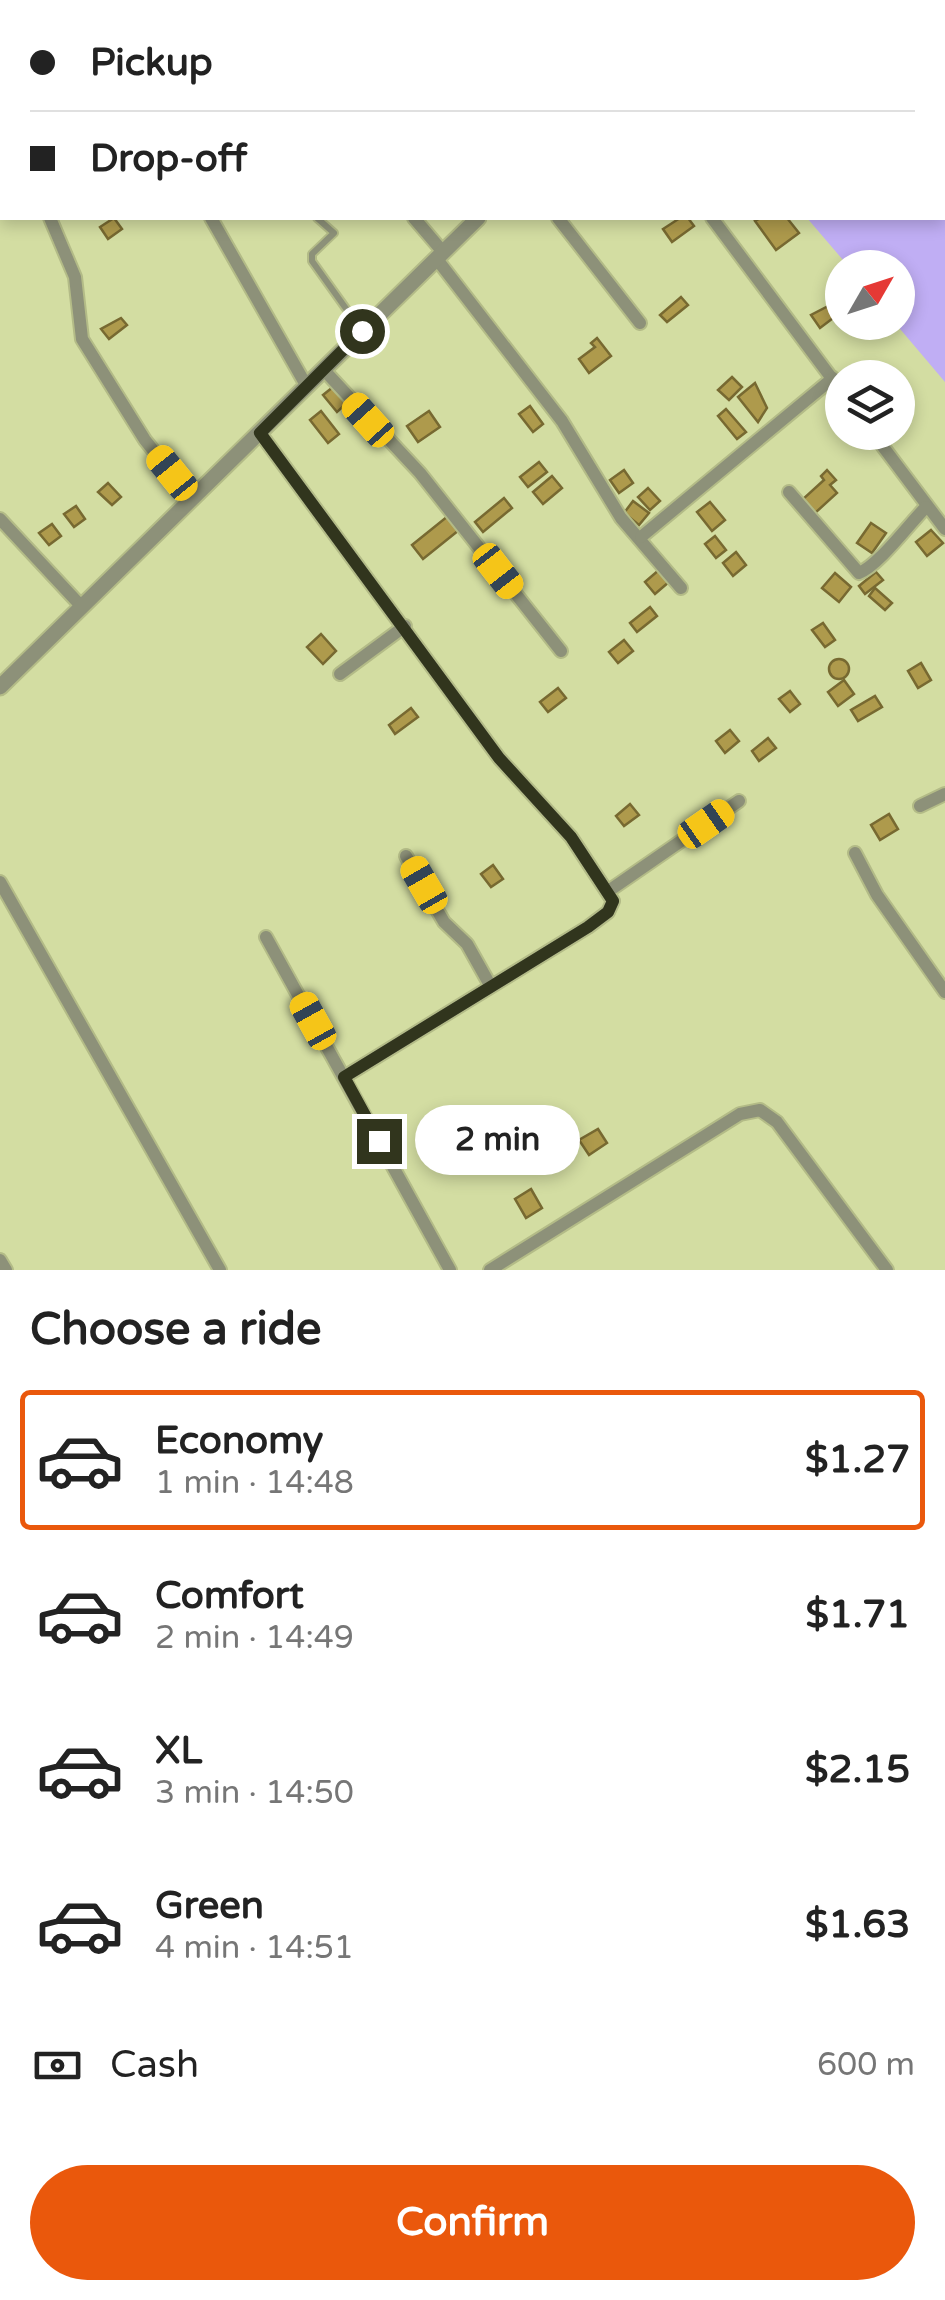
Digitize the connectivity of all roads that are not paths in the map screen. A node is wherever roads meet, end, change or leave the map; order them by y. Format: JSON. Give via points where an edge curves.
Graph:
{"nodes":[{"id":1,"x":51,"y":220,"type":"edge"},
{"id":2,"x":211,"y":220,"type":"edge"},
{"id":3,"x":319,"y":220,"type":"edge"},
{"id":4,"x":415,"y":220,"type":"edge"},
{"id":5,"x":476,"y":220,"type":"edge"},
{"id":6,"x":560,"y":220,"type":"edge"},
{"id":7,"x":714,"y":220,"type":"edge"},
{"id":8,"x":440,"y":255,"type":"junction"},
{"id":9,"x":640,"y":323,"type":"dead end"},
{"id":10,"x":362,"y":331,"type":"junction"},
{"id":11,"x":825,"y":367,"type":"edge"},
{"id":12,"x":323,"y":369,"type":"junction"},
{"id":13,"x":306,"y":385,"type":"junction"},
{"id":14,"x":825,"y":385,"type":"edge"},
{"id":15,"x":260,"y":433,"type":"junction"},
{"id":16,"x":885,"y":450,"type":"edge"},
{"id":17,"x":789,"y":492,"type":"dead end"},
{"id":18,"x":192,"y":499,"type":"junction"},
{"id":19,"x":926,"y":507,"type":"junction"},
{"id":20,"x":0,"y":519,"type":"edge"},
{"id":21,"x":945,"y":529,"type":"edge"},
{"id":22,"x":641,"y":536,"type":"junction"},
{"id":23,"x":681,"y":588,"type":"dead end"},
{"id":24,"x":82,"y":607,"type":"junction"},
{"id":25,"x":405,"y":626,"type":"junction"},
{"id":26,"x":562,"y":651,"type":"dead end"},
{"id":27,"x":340,"y":674,"type":"dead end"},
{"id":28,"x":0,"y":687,"type":"edge"},
{"id":29,"x":945,"y":794,"type":"edge"},
{"id":30,"x":739,"y":802,"type":"dead end"},
{"id":31,"x":920,"y":806,"type":"dead end"},
{"id":32,"x":855,"y":853,"type":"dead end"},
{"id":33,"x":406,"y":856,"type":"dead end"},
{"id":34,"x":0,"y":882,"type":"edge"},
{"id":35,"x":610,"y":890,"type":"junction"},
{"id":36,"x":266,"y":937,"type":"dead end"},
{"id":37,"x":490,"y":985,"type":"junction"},
{"id":38,"x":945,"y":992,"type":"edge"},
{"id":39,"x":344,"y":1077,"type":"junction"},
{"id":40,"x":0,"y":1260,"type":"edge"},
{"id":41,"x":6,"y":1270,"type":"edge"},
{"id":42,"x":220,"y":1270,"type":"edge"},
{"id":43,"x":450,"y":1270,"type":"edge"},
{"id":44,"x":490,"y":1270,"type":"edge"},
{"id":45,"x":887,"y":1270,"type":"edge"}],
"edges":[{"from":1,"to":18,"type":"street","via":[[75,277],[82,339],[144,440]]},
{"from":2,"to":13,"type":"street"},
{"from":3,"to":10,"type":"lane","via":[[334,233],[312,261]]},
{"from":4,"to":8,"type":"street"},
{"from":5,"to":8,"type":"street"},
{"from":6,"to":9,"type":"street"},
{"from":7,"to":11,"type":"street"},
{"from":8,"to":10,"type":"street"},
{"from":8,"to":22,"type":"street","via":[[562,421],[621,518]]},
{"from":10,"to":12,"type":"street"},
{"from":12,"to":13,"type":"street"},
{"from":12,"to":26,"type":"street","via":[[420,473]]},
{"from":13,"to":15,"type":"street"},
{"from":14,"to":22,"type":"street"},
{"from":15,"to":18,"type":"street"},
{"from":15,"to":25,"type":"street"},
{"from":16,"to":19,"type":"street"},
{"from":17,"to":19,"type":"street","via":[[859,573],[874,566]]},
{"from":18,"to":24,"type":"street"},
{"from":19,"to":21,"type":"street"},
{"from":20,"to":24,"type":"street"},
{"from":22,"to":23,"type":"street"},
{"from":24,"to":28,"type":"street"},
{"from":25,"to":27,"type":"street"},
{"from":25,"to":35,"type":"street","via":[[499,758]]},
{"from":29,"to":31,"type":"street"},
{"from":30,"to":35,"type":"street"},
{"from":32,"to":38,"type":"street"},
{"from":33,"to":37,"type":"street"},
{"from":34,"to":42,"type":"street"},
{"from":35,"to":37,"type":"street","via":[[608,912]]},
{"from":36,"to":39,"type":"street"},
{"from":37,"to":39,"type":"street"},
{"from":39,"to":43,"type":"street"},
{"from":40,"to":41,"type":"street"},
{"from":44,"to":45,"type":"street","via":[[740,1114],[760,1110],[777,1122]]}]}
